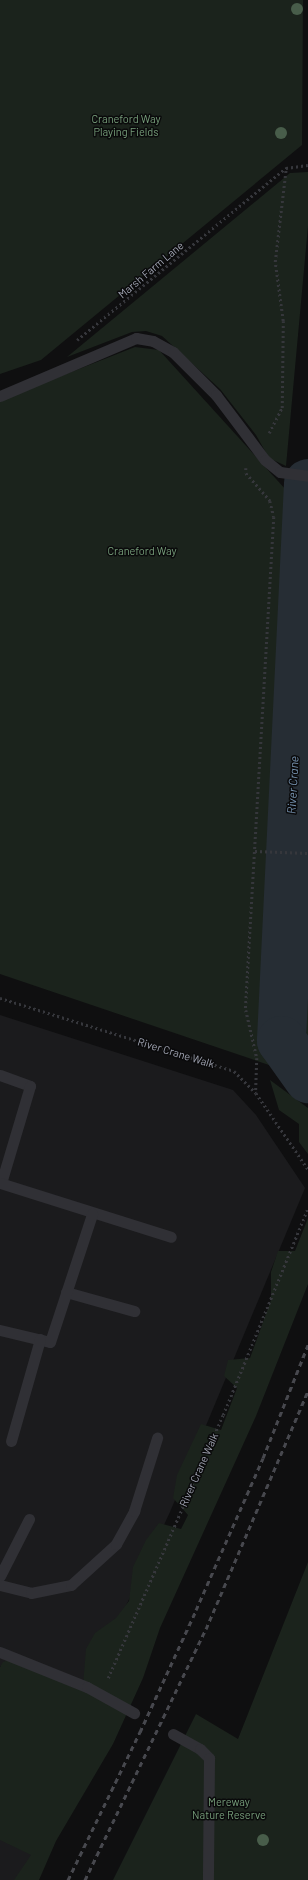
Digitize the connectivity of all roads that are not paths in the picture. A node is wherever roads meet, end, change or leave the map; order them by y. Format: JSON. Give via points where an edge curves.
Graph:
{"nodes":[{"id":1,"x":0,"y":396,"type":"edge"},
{"id":2,"x":308,"y":476,"type":"edge"},
{"id":3,"x":0,"y":1075,"type":"edge"},
{"id":4,"x":1,"y":1183,"type":"edge"},
{"id":5,"x":92,"y":1214,"type":"junction"},
{"id":6,"x":171,"y":1237,"type":"dead end"},
{"id":7,"x":66,"y":1292,"type":"junction"},
{"id":8,"x":134,"y":1311,"type":"dead end"},
{"id":9,"x":0,"y":1330,"type":"edge"},
{"id":10,"x":40,"y":1339,"type":"junction"},
{"id":11,"x":157,"y":1438,"type":"dead end"},
{"id":12,"x":11,"y":1441,"type":"dead end"},
{"id":13,"x":29,"y":1519,"type":"dead end"},
{"id":14,"x":0,"y":1576,"type":"edge"},
{"id":15,"x":0,"y":1585,"type":"edge"},
{"id":16,"x":0,"y":1652,"type":"edge"},
{"id":17,"x":134,"y":1713,"type":"dead end"},
{"id":18,"x":173,"y":1734,"type":"dead end"},
{"id":19,"x":208,"y":1880,"type":"edge"}],
"edges":[{"from":1,"to":2,"type":"lane","via":[[136,338],[154,341],[172,352],[216,395],[265,460],[288,474]]},
{"from":3,"to":4,"type":"lane","via":[[30,1086]]},
{"from":4,"to":5,"type":"lane"},
{"from":5,"to":6,"type":"lane"},
{"from":5,"to":7,"type":"lane"},
{"from":7,"to":8,"type":"lane"},
{"from":7,"to":10,"type":"lane","via":[[50,1342]]},
{"from":9,"to":10,"type":"lane"},
{"from":10,"to":12,"type":"lane"},
{"from":11,"to":15,"type":"lane","via":[[134,1512],[116,1544],[71,1585],[32,1593]]},
{"from":13,"to":14,"type":"lane"},
{"from":16,"to":17,"type":"lane","via":[[101,1695]]},
{"from":18,"to":19,"type":"lane","via":[[210,1758]]}]}
